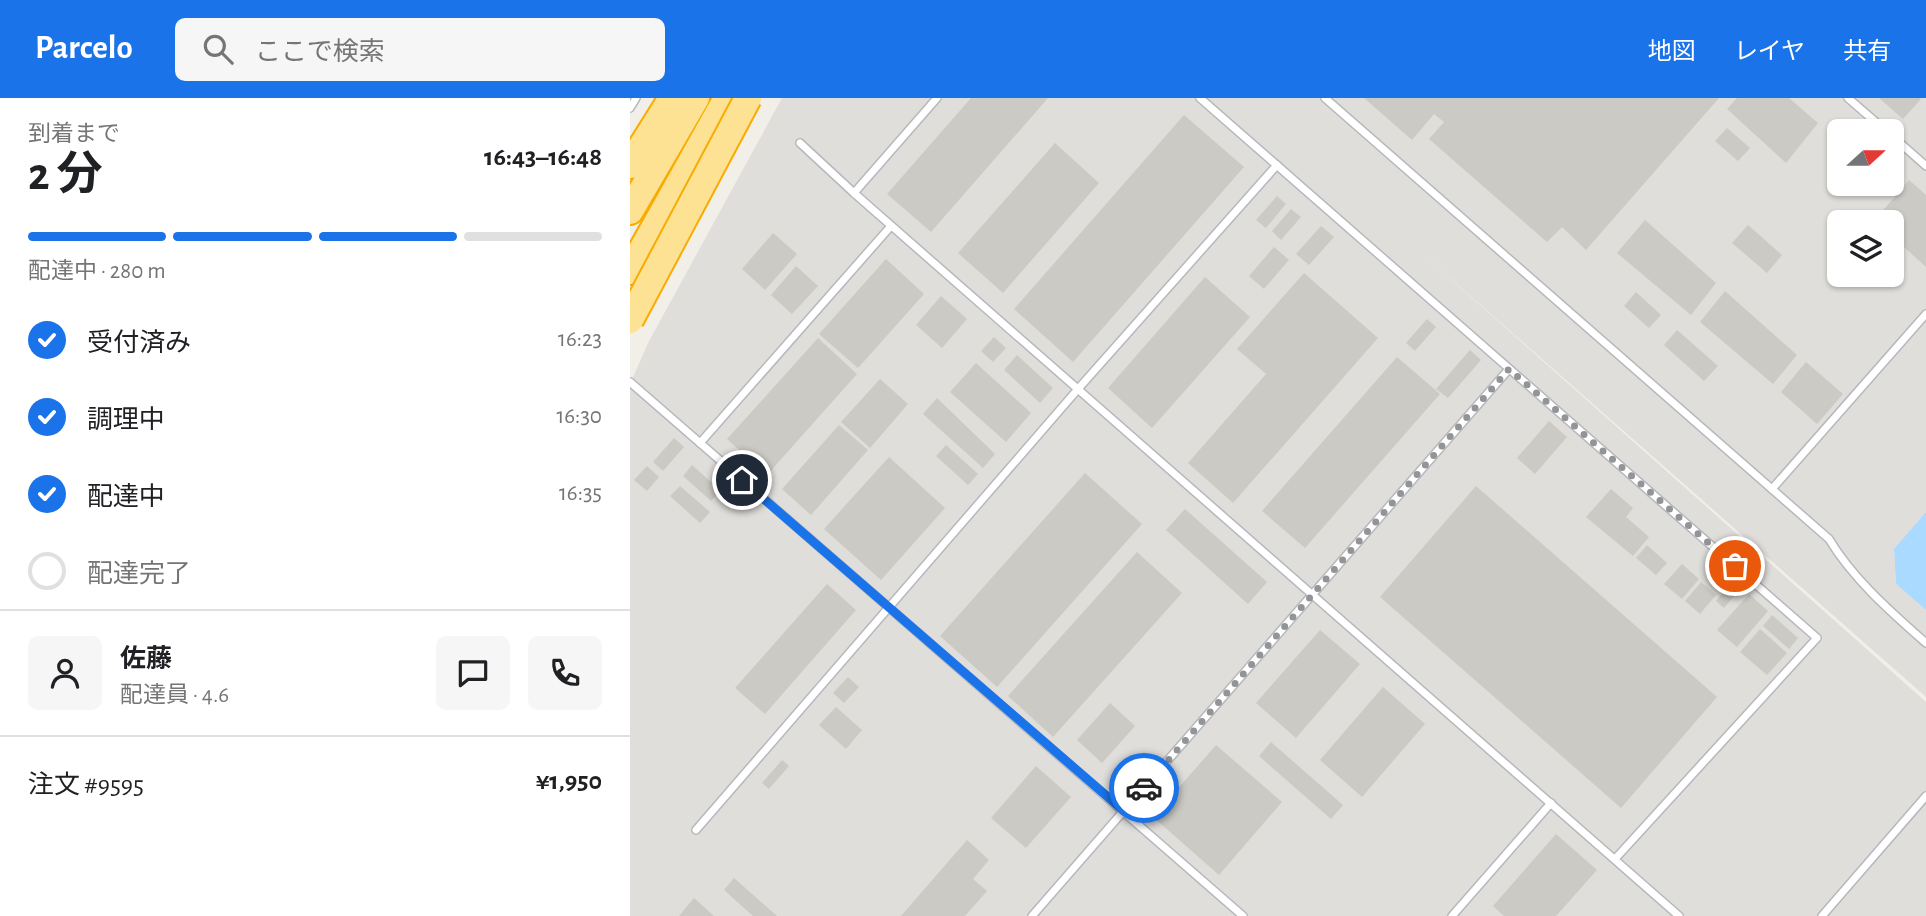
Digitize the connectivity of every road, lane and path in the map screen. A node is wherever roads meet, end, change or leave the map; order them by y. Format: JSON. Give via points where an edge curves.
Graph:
{"nodes":[{"id":1,"x":636,"y":98,"type":"edge"},
{"id":2,"x":661,"y":98,"type":"edge"},
{"id":3,"x":672,"y":98,"type":"edge"},
{"id":4,"x":696,"y":98,"type":"edge"},
{"id":5,"x":727,"y":98,"type":"edge"},
{"id":6,"x":748,"y":98,"type":"edge"},
{"id":7,"x":937,"y":98,"type":"edge"},
{"id":8,"x":1200,"y":98,"type":"edge"},
{"id":9,"x":1325,"y":98,"type":"edge"},
{"id":10,"x":1848,"y":98,"type":"edge"},
{"id":11,"x":630,"y":108,"type":"edge"},
{"id":12,"x":1872,"y":119,"type":"edge"},
{"id":13,"x":800,"y":143,"type":"dead end"},
{"id":14,"x":1904,"y":147,"type":"edge"},
{"id":15,"x":630,"y":163,"type":"edge"},
{"id":16,"x":1277,"y":165,"type":"junction"},
{"id":17,"x":1926,"y":166,"type":"edge"},
{"id":18,"x":854,"y":194,"type":"junction"},
{"id":19,"x":630,"y":211,"type":"edge"},
{"id":20,"x":891,"y":226,"type":"junction"},
{"id":21,"x":630,"y":271,"type":"edge"},
{"id":22,"x":1926,"y":314,"type":"edge"},
{"id":23,"x":630,"y":320,"type":"edge"},
{"id":24,"x":1509,"y":369,"type":"junction"},
{"id":25,"x":630,"y":382,"type":"edge"},
{"id":26,"x":1078,"y":389,"type":"junction"},
{"id":27,"x":700,"y":443,"type":"junction"},
{"id":28,"x":1772,"y":489,"type":"junction"},
{"id":29,"x":1312,"y":594,"type":"junction"},
{"id":30,"x":890,"y":608,"type":"junction"},
{"id":31,"x":1926,"y":643,"type":"edge"},
{"id":32,"x":1926,"y":796,"type":"edge"},
{"id":33,"x":1551,"y":803,"type":"junction"},
{"id":34,"x":1124,"y":811,"type":"junction"},
{"id":35,"x":696,"y":830,"type":"dead end"},
{"id":36,"x":1615,"y":859,"type":"junction"},
{"id":37,"x":1032,"y":916,"type":"edge"},
{"id":38,"x":1243,"y":916,"type":"edge"},
{"id":39,"x":1452,"y":916,"type":"edge"},
{"id":40,"x":1679,"y":916,"type":"edge"},
{"id":41,"x":1822,"y":916,"type":"edge"}],
"edges":[{"from":1,"to":11,"type":"lane"},
{"from":2,"to":15,"type":"highway","via":[[637,140]]},
{"from":3,"to":15,"type":"highway"},
{"from":4,"to":19,"type":"highway"},
{"from":5,"to":21,"type":"highway"},
{"from":6,"to":23,"type":"highway","bridge":true},
{"from":7,"to":18,"type":"lane"},
{"from":8,"to":16,"type":"lane"},
{"from":9,"to":28,"type":"lane"},
{"from":10,"to":12,"type":"lane"},
{"from":13,"to":18,"type":"lane"},
{"from":14,"to":17,"type":"lane"},
{"from":16,"to":24,"type":"lane"},
{"from":16,"to":26,"type":"lane"},
{"from":18,"to":20,"type":"lane"},
{"from":20,"to":26,"type":"lane"},
{"from":20,"to":27,"type":"lane"},
{"from":22,"to":28,"type":"lane"},
{"from":24,"to":29,"type":"lane"},
{"from":24,"to":36,"type":"lane","via":[[1817,638]]},
{"from":25,"to":27,"type":"lane"},
{"from":26,"to":29,"type":"lane"},
{"from":26,"to":30,"type":"lane"},
{"from":27,"to":30,"type":"lane"},
{"from":28,"to":31,"type":"lane","via":[[1829,539],[1841,560]]},
{"from":29,"to":33,"type":"lane"},
{"from":29,"to":34,"type":"lane"},
{"from":30,"to":34,"type":"lane"},
{"from":30,"to":35,"type":"lane"},
{"from":32,"to":41,"type":"lane"},
{"from":33,"to":36,"type":"lane"},
{"from":33,"to":39,"type":"lane"},
{"from":34,"to":37,"type":"lane"},
{"from":34,"to":38,"type":"lane"},
{"from":36,"to":40,"type":"lane"}]}
